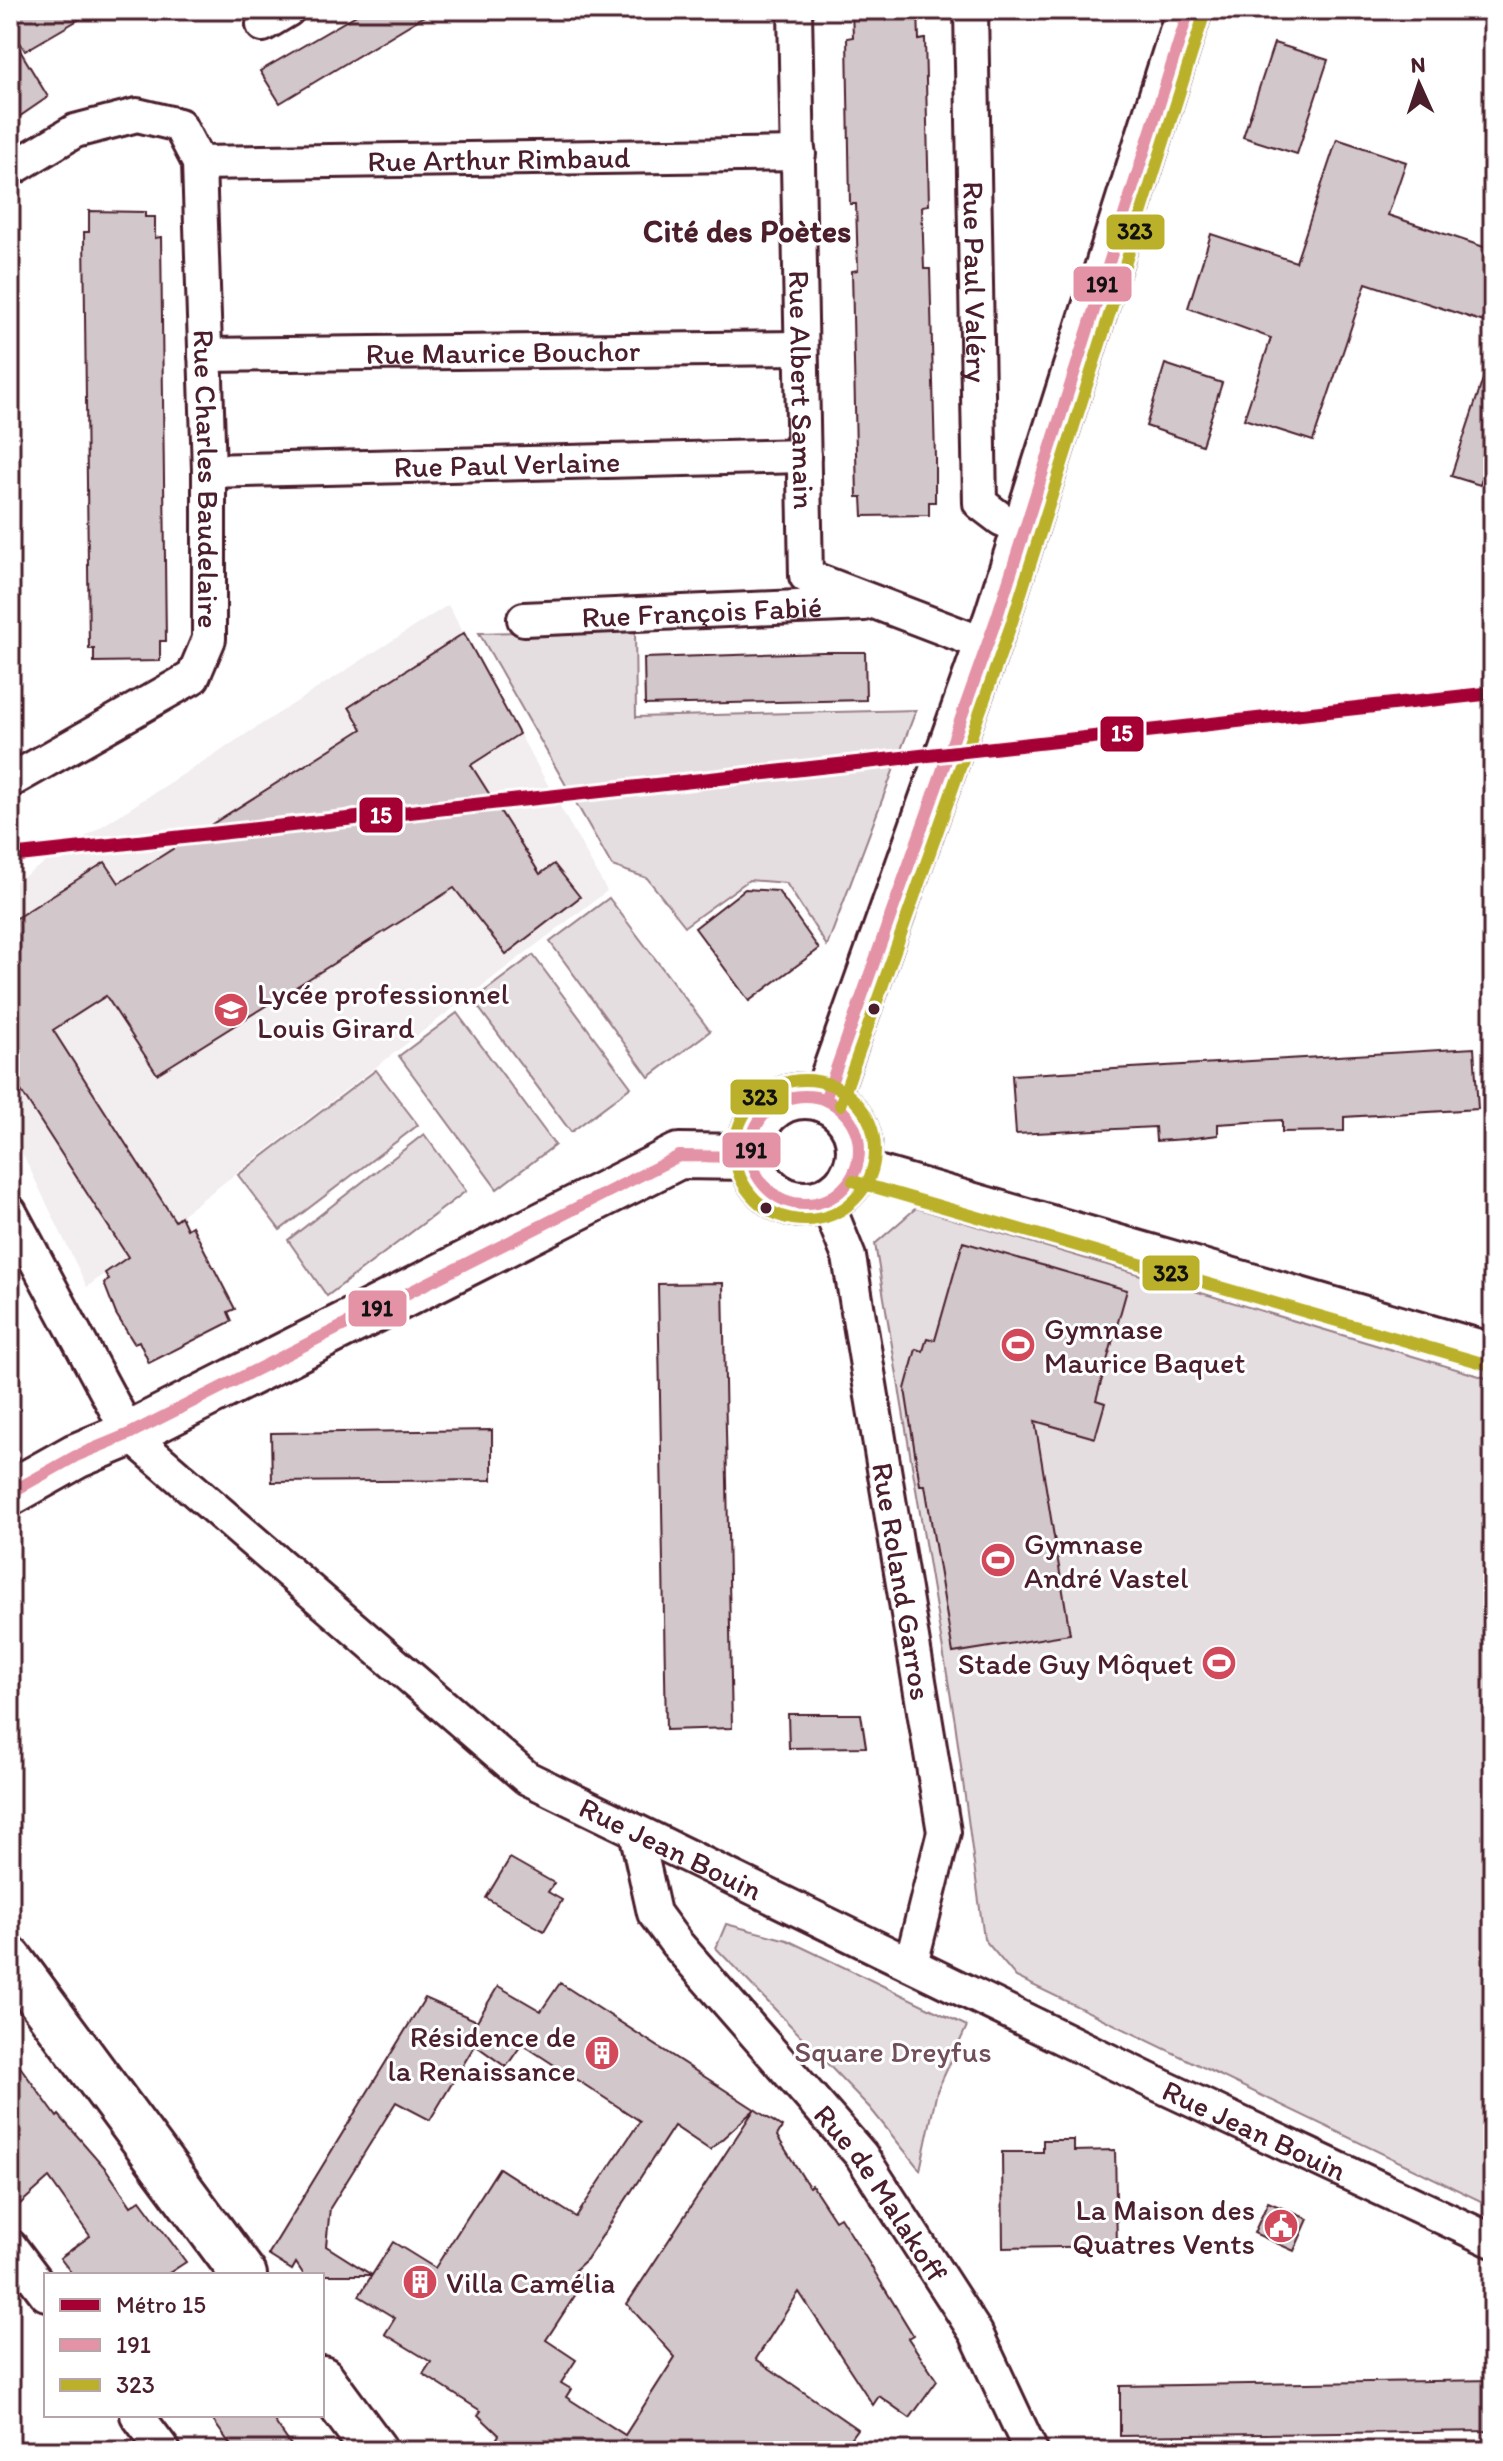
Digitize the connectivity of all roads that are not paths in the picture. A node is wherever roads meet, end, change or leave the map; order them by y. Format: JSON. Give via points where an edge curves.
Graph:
{"nodes":[{"id":1,"x":795,"y":10,"type":"edge"},
{"id":2,"x":971,"y":10,"type":"edge"},
{"id":3,"x":1189,"y":10,"type":"edge"},
{"id":4,"x":799,"y":154,"type":"junction"},
{"id":5,"x":199,"y":163,"type":"junction"},
{"id":6,"x":10,"y":170,"type":"edge"},
{"id":7,"x":801,"y":348,"type":"junction"},
{"id":8,"x":205,"y":355,"type":"junction"},
{"id":9,"x":804,"y":456,"type":"junction"},
{"id":10,"x":209,"y":471,"type":"junction"},
{"id":11,"x":1024,"y":529,"type":"junction"},
{"id":12,"x":882,"y":603,"type":"junction"},
{"id":13,"x":524,"y":619,"type":"dead end"},
{"id":14,"x":987,"y":645,"type":"junction"},
{"id":15,"x":10,"y":781,"type":"edge"},
{"id":16,"x":825,"y":1100,"type":"junction"},
{"id":17,"x":752,"y":1157,"type":"junction"},
{"id":18,"x":857,"y":1166,"type":"junction"},
{"id":19,"x":826,"y":1200,"type":"junction"},
{"id":20,"x":16,"y":1224,"type":"edge"},
{"id":21,"x":1493,"y":1350,"type":"edge"},
{"id":22,"x":129,"y":1434,"type":"junction"},
{"id":23,"x":10,"y":1493,"type":"edge"},
{"id":24,"x":636,"y":1832,"type":"junction"},
{"id":25,"x":10,"y":1959,"type":"edge"},
{"id":26,"x":911,"y":1964,"type":"junction"},
{"id":27,"x":1493,"y":2241,"type":"edge"},
{"id":28,"x":10,"y":2246,"type":"edge"},
{"id":29,"x":243,"y":2273,"type":"edge"},
{"id":30,"x":44,"y":2291,"type":"edge"},
{"id":31,"x":324,"y":2382,"type":"edge"},
{"id":32,"x":138,"y":2417,"type":"edge"},
{"id":33,"x":164,"y":2451,"type":"edge"},
{"id":34,"x":375,"y":2451,"type":"edge"},
{"id":35,"x":1031,"y":2451,"type":"edge"}],
"edges":[{"from":1,"to":4,"type":"street","name":"Rue Albert Samain"},
{"from":2,"to":11,"type":"street","name":"Rue Paul Valéry","via":[[980,503]]},
{"from":3,"to":11,"type":"street"},
{"from":4,"to":5,"type":"street","name":"Rue Arthur Rimbaud"},
{"from":4,"to":7,"type":"street","name":"Rue Albert Samain"},
{"from":5,"to":6,"type":"street","via":[[179,125],[137,115],[75,131]]},
{"from":5,"to":8,"type":"street","name":"Rue Charles Baudelaire"},
{"from":7,"to":8,"type":"street","name":"Rue Maurice Bouchor"},
{"from":7,"to":9,"type":"street","name":"Rue Albert Samain"},
{"from":8,"to":10,"type":"street","name":"Rue Charles Baudelaire"},
{"from":9,"to":10,"type":"street","name":"Rue Paul Verlaine"},
{"from":9,"to":12,"type":"street","name":"Rue Albert Samain","via":[[806,576]]},
{"from":10,"to":15,"type":"street","name":"Rue Charles Baudelaire","via":[[209,639],[193,677]]},
{"from":11,"to":14,"type":"street"},
{"from":12,"to":13,"type":"street","name":"Rue François Fabié"},
{"from":12,"to":14,"type":"street","name":"Rue Albert Samain"},
{"from":14,"to":16,"type":"street"},
{"from":16,"to":17,"type":"street","via":[[804,1095],[769,1109],[754,1133]]},
{"from":16,"to":18,"type":"street","via":[[839,1107],[856,1129]]},
{"from":17,"to":19,"type":"street","via":[[765,1185],[779,1197],[801,1203]]},
{"from":17,"to":22,"type":"street","via":[[679,1156]]},
{"from":18,"to":19,"type":"street","via":[[843,1188]]},
{"from":18,"to":21,"type":"street"},
{"from":19,"to":26,"type":"street","name":"Rue Roland Garros","via":[[849,1257],[944,1832]]},
{"from":20,"to":22,"type":"street","name":"Rue Jean Bouin"},
{"from":22,"to":23,"type":"street"},
{"from":22,"to":24,"type":"street","name":"Rue Jean Bouin","via":[[527,1778]]},
{"from":24,"to":26,"type":"street","name":"Rue Jean Bouin"},
{"from":24,"to":35,"type":"street","name":"Rue de Malakoff","via":[[654,1913],[861,2155],[976,2333]]},
{"from":25,"to":29,"type":"street"},
{"from":26,"to":27,"type":"street","name":"Rue Jean Bouin"},
{"from":28,"to":30,"type":"street"},
{"from":31,"to":34,"type":"street"},
{"from":32,"to":33,"type":"street"}]}
